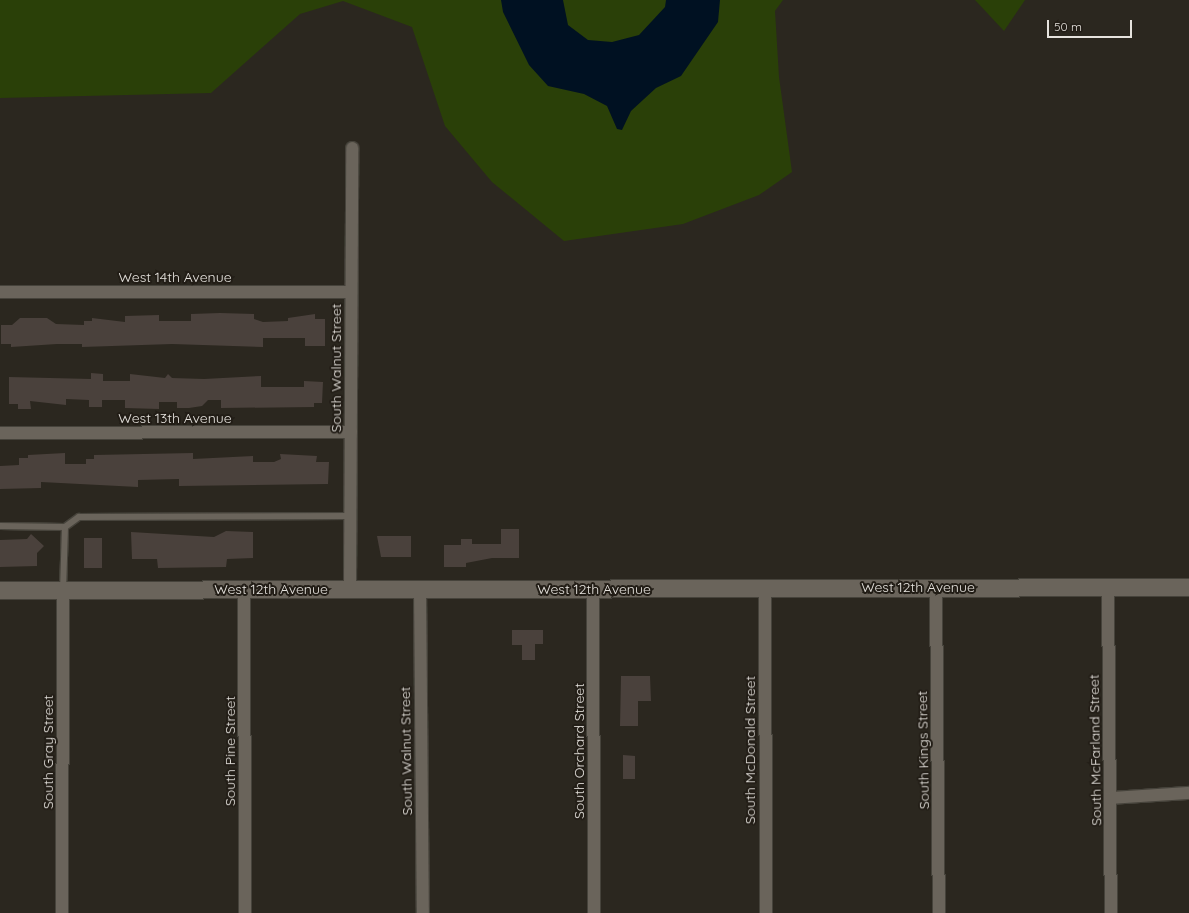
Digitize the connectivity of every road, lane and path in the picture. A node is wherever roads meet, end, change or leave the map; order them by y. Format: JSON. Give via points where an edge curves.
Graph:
{"nodes":[{"id":1,"x":352,"y":148,"type":"dead end"},
{"id":2,"x":0,"y":292,"type":"edge"},
{"id":3,"x":351,"y":292,"type":"junction"},
{"id":4,"x":351,"y":432,"type":"junction"},
{"id":5,"x":0,"y":433,"type":"edge"},
{"id":6,"x":349,"y":516,"type":"junction"},
{"id":7,"x":0,"y":526,"type":"edge"},
{"id":8,"x":65,"y":527,"type":"junction"},
{"id":9,"x":936,"y":587,"type":"junction"},
{"id":10,"x":1108,"y":587,"type":"junction"},
{"id":11,"x":1189,"y":587,"type":"edge"},
{"id":12,"x":350,"y":588,"type":"junction"},
{"id":13,"x":420,"y":588,"type":"junction"},
{"id":14,"x":765,"y":588,"type":"junction"},
{"id":15,"x":244,"y":589,"type":"junction"},
{"id":16,"x":593,"y":589,"type":"junction"},
{"id":17,"x":0,"y":590,"type":"edge"},
{"id":18,"x":63,"y":590,"type":"junction"},
{"id":19,"x":1189,"y":793,"type":"edge"},
{"id":20,"x":1111,"y":798,"type":"junction"},
{"id":21,"x":62,"y":913,"type":"edge"},
{"id":22,"x":245,"y":913,"type":"edge"},
{"id":23,"x":423,"y":913,"type":"edge"},
{"id":24,"x":594,"y":913,"type":"edge"},
{"id":25,"x":766,"y":913,"type":"edge"},
{"id":26,"x":940,"y":913,"type":"edge"},
{"id":27,"x":1111,"y":913,"type":"edge"}],
"edges":[{"from":1,"to":3,"type":"street","name":"South Walnut Street"},
{"from":2,"to":3,"type":"street","name":"West 14th Avenue"},
{"from":3,"to":4,"type":"street","name":"South Walnut Street"},
{"from":4,"to":5,"type":"street","name":"West 13th Avenue"},
{"from":4,"to":6,"type":"street","name":"South Walnut Street"},
{"from":6,"to":8,"type":"lane","via":[[80,518]]},
{"from":6,"to":12,"type":"street","name":"South Walnut Street"},
{"from":7,"to":8,"type":"lane"},
{"from":8,"to":18,"type":"lane"},
{"from":9,"to":10,"type":"main road","name":"West 12th Avenue"},
{"from":9,"to":14,"type":"main road","name":"West 12th Avenue"},
{"from":9,"to":26,"type":"street","name":"South Kings Street"},
{"from":10,"to":11,"type":"main road","name":"West 12th Avenue"},
{"from":10,"to":20,"type":"street","name":"South McFarland Street"},
{"from":12,"to":13,"type":"main road","name":"West 12th Avenue"},
{"from":12,"to":15,"type":"main road","name":"West 12th Avenue"},
{"from":13,"to":16,"type":"main road","name":"West 12th Avenue"},
{"from":13,"to":23,"type":"street","name":"South Walnut Street"},
{"from":14,"to":16,"type":"main road","name":"West 12th Avenue"},
{"from":14,"to":25,"type":"street","name":"South McDonald Street"},
{"from":15,"to":18,"type":"main road","name":"West 12th Avenue"},
{"from":15,"to":22,"type":"street","name":"South Pine Street"},
{"from":16,"to":24,"type":"street","name":"South Orchard Street"},
{"from":17,"to":18,"type":"main road","name":"West 12th Avenue"},
{"from":18,"to":21,"type":"street","name":"South Gray Street"},
{"from":19,"to":20,"type":"street"},
{"from":20,"to":27,"type":"street","name":"South McFarland Street"}]}
